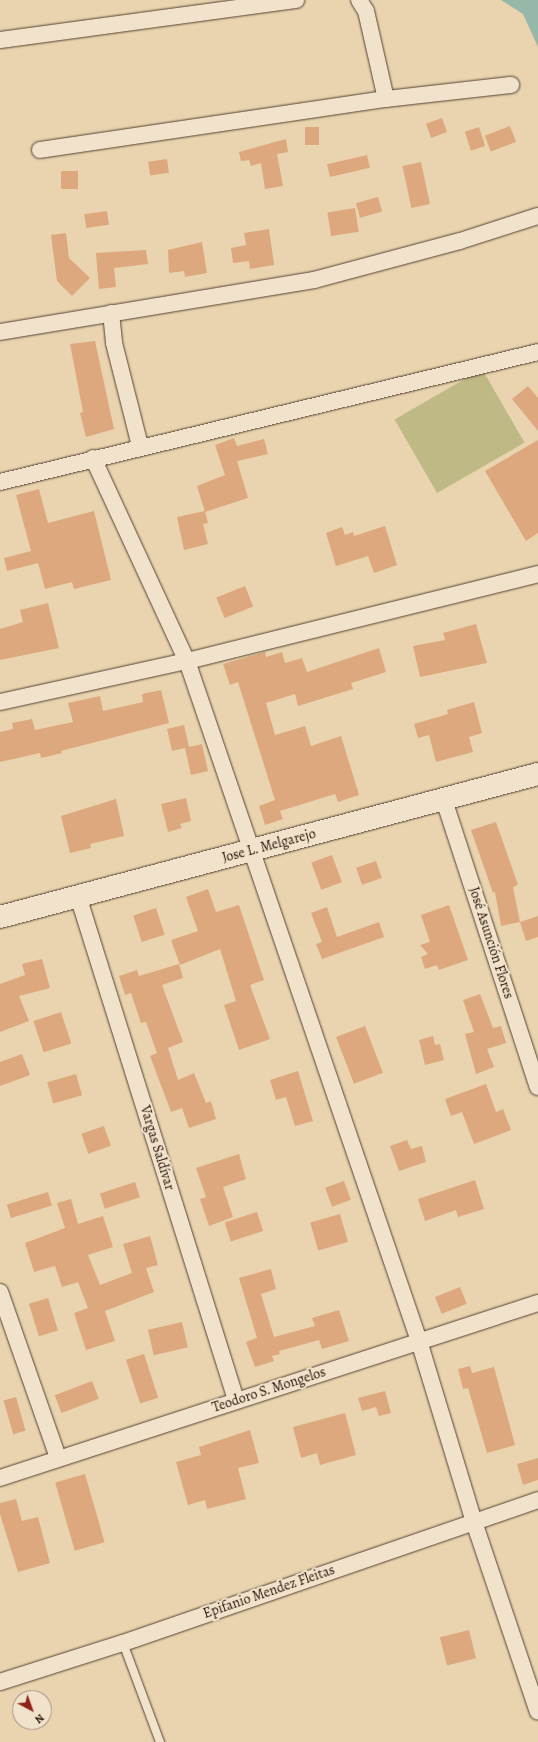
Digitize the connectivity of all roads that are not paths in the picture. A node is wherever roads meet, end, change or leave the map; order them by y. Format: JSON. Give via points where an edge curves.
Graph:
{"nodes":[{"id":1,"x":296,"y":0,"type":"edge"},
{"id":2,"x":359,"y":0,"type":"edge"},
{"id":3,"x":0,"y":40,"type":"edge"},
{"id":4,"x":511,"y":86,"type":"dead end"},
{"id":5,"x":386,"y":99,"type":"junction"},
{"id":6,"x":40,"y":150,"type":"dead end"},
{"id":7,"x":538,"y":216,"type":"edge"},
{"id":8,"x":111,"y":314,"type":"junction"},
{"id":9,"x":0,"y":332,"type":"edge"},
{"id":10,"x":538,"y":352,"type":"edge"},
{"id":11,"x":140,"y":446,"type":"junction"},
{"id":12,"x":93,"y":458,"type":"junction"},
{"id":13,"x":0,"y":482,"type":"edge"},
{"id":14,"x":538,"y":574,"type":"edge"},
{"id":15,"x":187,"y":661,"type":"junction"},
{"id":16,"x":0,"y":702,"type":"edge"},
{"id":17,"x":538,"y":774,"type":"edge"},
{"id":18,"x":444,"y":800,"type":"junction"},
{"id":19,"x":252,"y":850,"type":"junction"},
{"id":20,"x":78,"y":896,"type":"junction"},
{"id":21,"x":0,"y":916,"type":"edge"},
{"id":22,"x":538,"y":1087,"type":"edge"},
{"id":23,"x":0,"y":1292,"type":"edge"},
{"id":24,"x":538,"y":1303,"type":"edge"},
{"id":25,"x":419,"y":1341,"type":"junction"},
{"id":26,"x":236,"y":1400,"type":"junction"},
{"id":27,"x":58,"y":1458,"type":"junction"},
{"id":28,"x":0,"y":1478,"type":"edge"},
{"id":29,"x":538,"y":1500,"type":"edge"},
{"id":30,"x":474,"y":1522,"type":"junction"},
{"id":31,"x":123,"y":1643,"type":"junction"},
{"id":32,"x":0,"y":1682,"type":"edge"},
{"id":33,"x":538,"y":1712,"type":"edge"},
{"id":34,"x":160,"y":1742,"type":"edge"}],
"edges":[{"from":1,"to":3,"type":"street"},
{"from":2,"to":5,"type":"street","via":[[366,10]]},
{"from":4,"to":5,"type":"street"},
{"from":5,"to":6,"type":"street"},
{"from":7,"to":8,"type":"street","via":[[460,241],[314,280]]},
{"from":8,"to":9,"type":"street"},
{"from":8,"to":11,"type":"street","via":[[114,343]]},
{"from":10,"to":11,"type":"street"},
{"from":11,"to":12,"type":"street"},
{"from":12,"to":13,"type":"street"},
{"from":12,"to":15,"type":"street"},
{"from":14,"to":15,"type":"street"},
{"from":15,"to":16,"type":"street"},
{"from":15,"to":19,"type":"street"},
{"from":17,"to":18,"type":"street","name":"Jose L. Melgarejo"},
{"from":18,"to":19,"type":"street","name":"Jose L. Melgarejo"},
{"from":18,"to":22,"type":"street","name":"José Asunción Flores"},
{"from":19,"to":20,"type":"street","name":"Jose L. Melgarejo"},
{"from":19,"to":25,"type":"street"},
{"from":20,"to":21,"type":"street","name":"Jose L. Melgarejo"},
{"from":20,"to":26,"type":"street","name":"Vargas Saldívar"},
{"from":23,"to":27,"type":"street"},
{"from":24,"to":25,"type":"street","name":"Teodoro S. Mongelos"},
{"from":25,"to":26,"type":"street","name":"Teodoro S. Mongelos"},
{"from":25,"to":30,"type":"street"},
{"from":26,"to":27,"type":"street","name":"Teodoro S. Mongelos"},
{"from":27,"to":28,"type":"street","name":"Teodoro S. Mongelos"},
{"from":29,"to":30,"type":"street","name":"Epifanio Mendez Fleitas"},
{"from":30,"to":31,"type":"street","name":"Epifanio Mendez Fleitas"},
{"from":30,"to":33,"type":"street"},
{"from":31,"to":32,"type":"street","name":"Epifanio Mendez Fleitas"},
{"from":31,"to":34,"type":"lane"}]}
